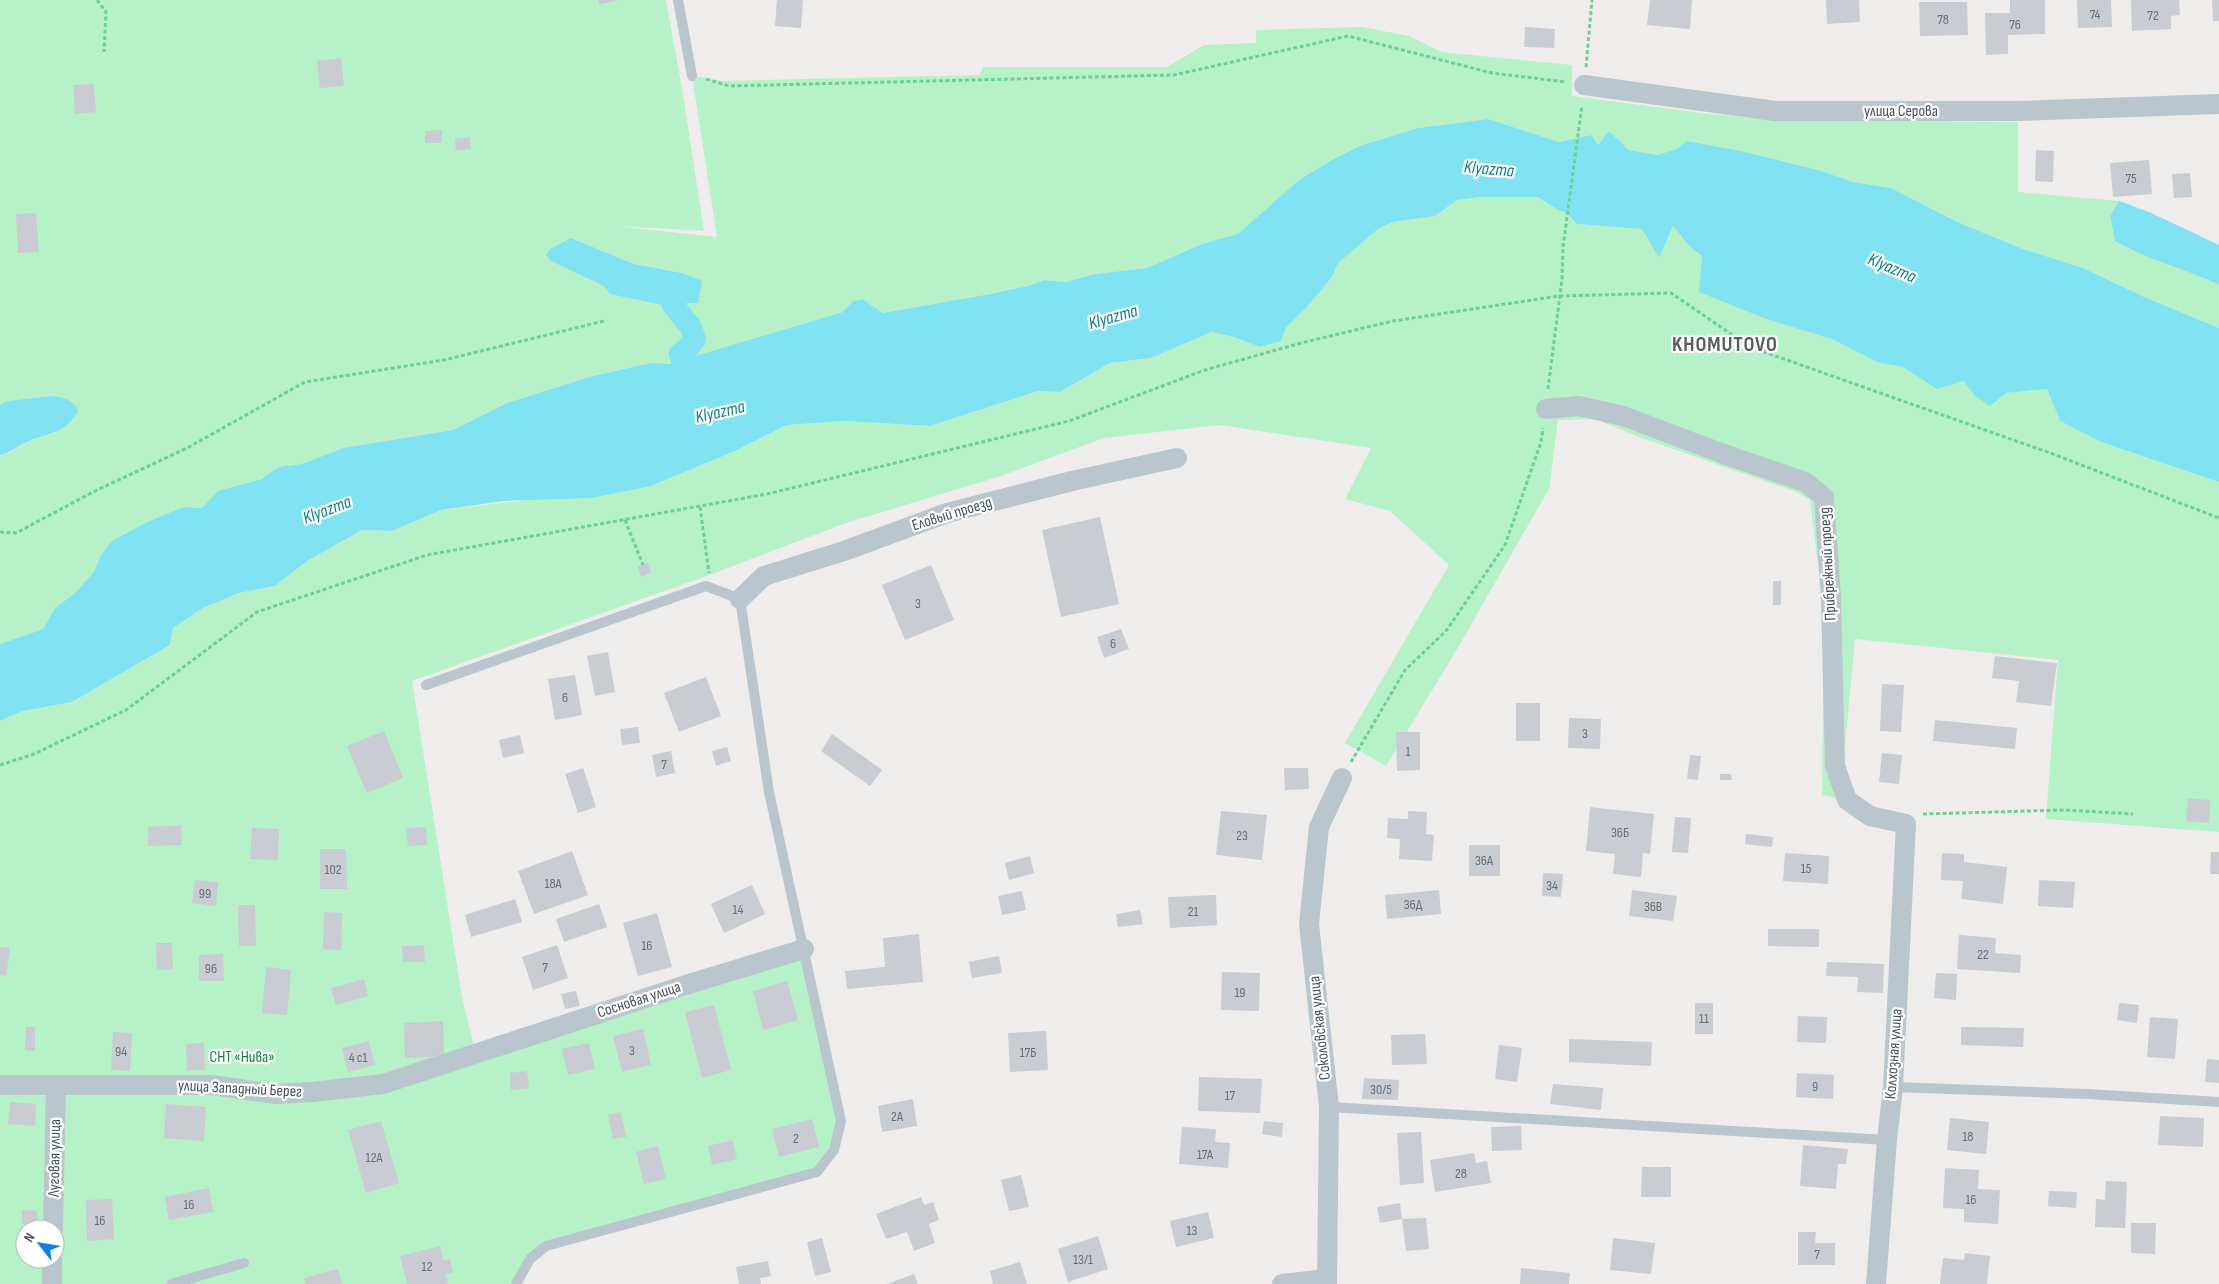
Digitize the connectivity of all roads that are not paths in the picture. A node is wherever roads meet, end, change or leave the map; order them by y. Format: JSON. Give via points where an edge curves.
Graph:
{"nodes":[{"id":1,"x":678,"y":0,"type":"edge"},
{"id":2,"x":692,"y":76,"type":"road end"},
{"id":3,"x":1584,"y":85,"type":"road end"},
{"id":4,"x":2219,"y":104,"type":"edge"},
{"id":5,"x":1546,"y":409,"type":"road end"},
{"id":6,"x":1177,"y":458,"type":"dead end"},
{"id":7,"x":740,"y":599,"type":"junction"},
{"id":8,"x":426,"y":685,"type":"dead end"},
{"id":9,"x":1342,"y":778,"type":"road end"},
{"id":10,"x":1906,"y":824,"type":"joint"},
{"id":11,"x":804,"y":949,"type":"junction"},
{"id":12,"x":476,"y":1054,"type":"joint"},
{"id":13,"x":0,"y":1085,"type":"edge"},
{"id":14,"x":56,"y":1086,"type":"junction"},
{"id":15,"x":1893,"y":1087,"type":"junction"},
{"id":16,"x":2219,"y":1102,"type":"edge"},
{"id":17,"x":1329,"y":1108,"type":"junction"},
{"id":18,"x":1887,"y":1140,"type":"junction"},
{"id":19,"x":53,"y":1219,"type":"edge"},
{"id":20,"x":244,"y":1263,"type":"dead end"},
{"id":21,"x":52,"y":1269,"type":"edge"},
{"id":22,"x":1327,"y":1281,"type":"edge"},
{"id":23,"x":52,"y":1284,"type":"edge"},
{"id":24,"x":171,"y":1284,"type":"edge"},
{"id":25,"x":516,"y":1284,"type":"edge"},
{"id":26,"x":1282,"y":1284,"type":"edge"},
{"id":27,"x":1876,"y":1284,"type":"edge"}],
"edges":[{"from":1,"to":2,"type":"lane"},
{"from":3,"to":4,"type":"street","name":"улица Серова","via":[[1775,111],[2018,111]]},
{"from":5,"to":10,"type":"street","name":"Прибрежный проезд","via":[[1579,406],[1623,416],[1805,482],[1824,497],[1832,598],[1835,766],[1848,800],[1870,816]]},
{"from":6,"to":7,"type":"street","name":"Еловый проезд","via":[[948,513],[764,576]]},
{"from":7,"to":8,"type":"lane","via":[[706,586]]},
{"from":7,"to":11,"type":"lane","via":[[769,792]]},
{"from":9,"to":17,"type":"street","name":"Соколовская улица","via":[[1319,827],[1308,924]]},
{"from":10,"to":15,"type":"street","name":"Колхозная улица"},
{"from":11,"to":12,"type":"street","name":"Сосновая улица"},
{"from":11,"to":25,"type":"lane","via":[[841,1121],[834,1150],[817,1172],[546,1246],[530,1260]]},
{"from":12,"to":14,"type":"street","name":"улица Западный Берег","via":[[383,1084],[312,1092],[276,1094],[212,1086]]},
{"from":13,"to":14,"type":"street","name":"улица Западный Берег"},
{"from":14,"to":19,"type":"street","name":"Луговая улица"},
{"from":15,"to":16,"type":"lane"},
{"from":15,"to":18,"type":"street","name":"Колхозная улица"},
{"from":17,"to":18,"type":"lane"},
{"from":17,"to":22,"type":"street","name":"Соколовская улица"},
{"from":18,"to":27,"type":"street","name":"Колхозная улица"},
{"from":20,"to":24,"type":"lane"},
{"from":21,"to":23,"type":"street"},
{"from":22,"to":26,"type":"street"}]}
